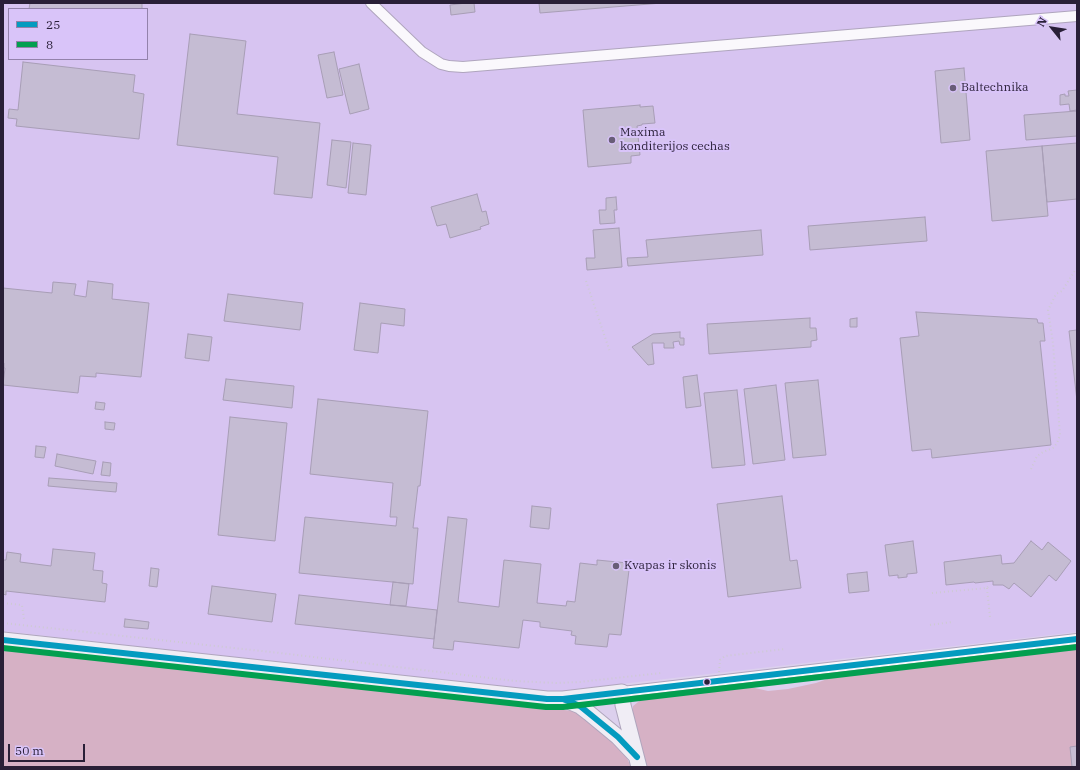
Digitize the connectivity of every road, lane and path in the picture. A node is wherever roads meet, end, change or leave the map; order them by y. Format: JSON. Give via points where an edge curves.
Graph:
{"nodes":[{"id":1,"x":371,"y":3,"type":"edge"},
{"id":2,"x":1077,"y":16,"type":"edge"},
{"id":3,"x":1077,"y":268,"type":"edge"},
{"id":4,"x":586,"y":281,"type":"dead end"},
{"id":5,"x":610,"y":352,"type":"dead end"},
{"id":6,"x":1031,"y":469,"type":"dead end"},
{"id":7,"x":990,"y":584,"type":"dead end"},
{"id":8,"x":987,"y":588,"type":"junction"},
{"id":9,"x":932,"y":593,"type":"dead end"},
{"id":10,"x":3,"y":603,"type":"edge"},
{"id":11,"x":990,"y":617,"type":"dead end"},
{"id":12,"x":24,"y":619,"type":"dead end"},
{"id":13,"x":3,"y":622,"type":"edge"},
{"id":14,"x":952,"y":622,"type":"dead end"},
{"id":15,"x":930,"y":625,"type":"dead end"},
{"id":16,"x":1077,"y":639,"type":"edge"},
{"id":17,"x":3,"y":640,"type":"edge"},
{"id":18,"x":785,"y":649,"type":"dead end"},
{"id":19,"x":661,"y":673,"type":"dead end"},
{"id":20,"x":718,"y":680,"type":"junction"},
{"id":21,"x":622,"y":692,"type":"junction"},
{"id":22,"x":563,"y":699,"type":"junction"},
{"id":23,"x":638,"y":762,"type":"edge"}],
"edges":[{"from":1,"to":2,"type":"street","via":[[422,52],[440,64],[463,67]]},
{"from":3,"to":6,"type":"path","via":[[1062,291],[1056,294],[1048,310],[1060,435],[1053,448],[1037,456]]},
{"from":4,"to":5,"type":"path"},
{"from":7,"to":8,"type":"path"},
{"from":8,"to":9,"type":"path"},
{"from":8,"to":11,"type":"path"},
{"from":10,"to":12,"type":"path","via":[[22,605]]},
{"from":13,"to":19,"type":"path","via":[[515,681],[580,682]]},
{"from":14,"to":15,"type":"path"},
{"from":16,"to":20,"type":"street"},
{"from":17,"to":22,"type":"main road"},
{"from":18,"to":20,"type":"path","via":[[725,656],[720,660]]},
{"from":20,"to":21,"type":"street"},
{"from":21,"to":22,"type":"main road"},
{"from":21,"to":23,"type":"main road"},
{"from":22,"to":23,"type":"main road","via":[[589,713],[618,738]]}]}
